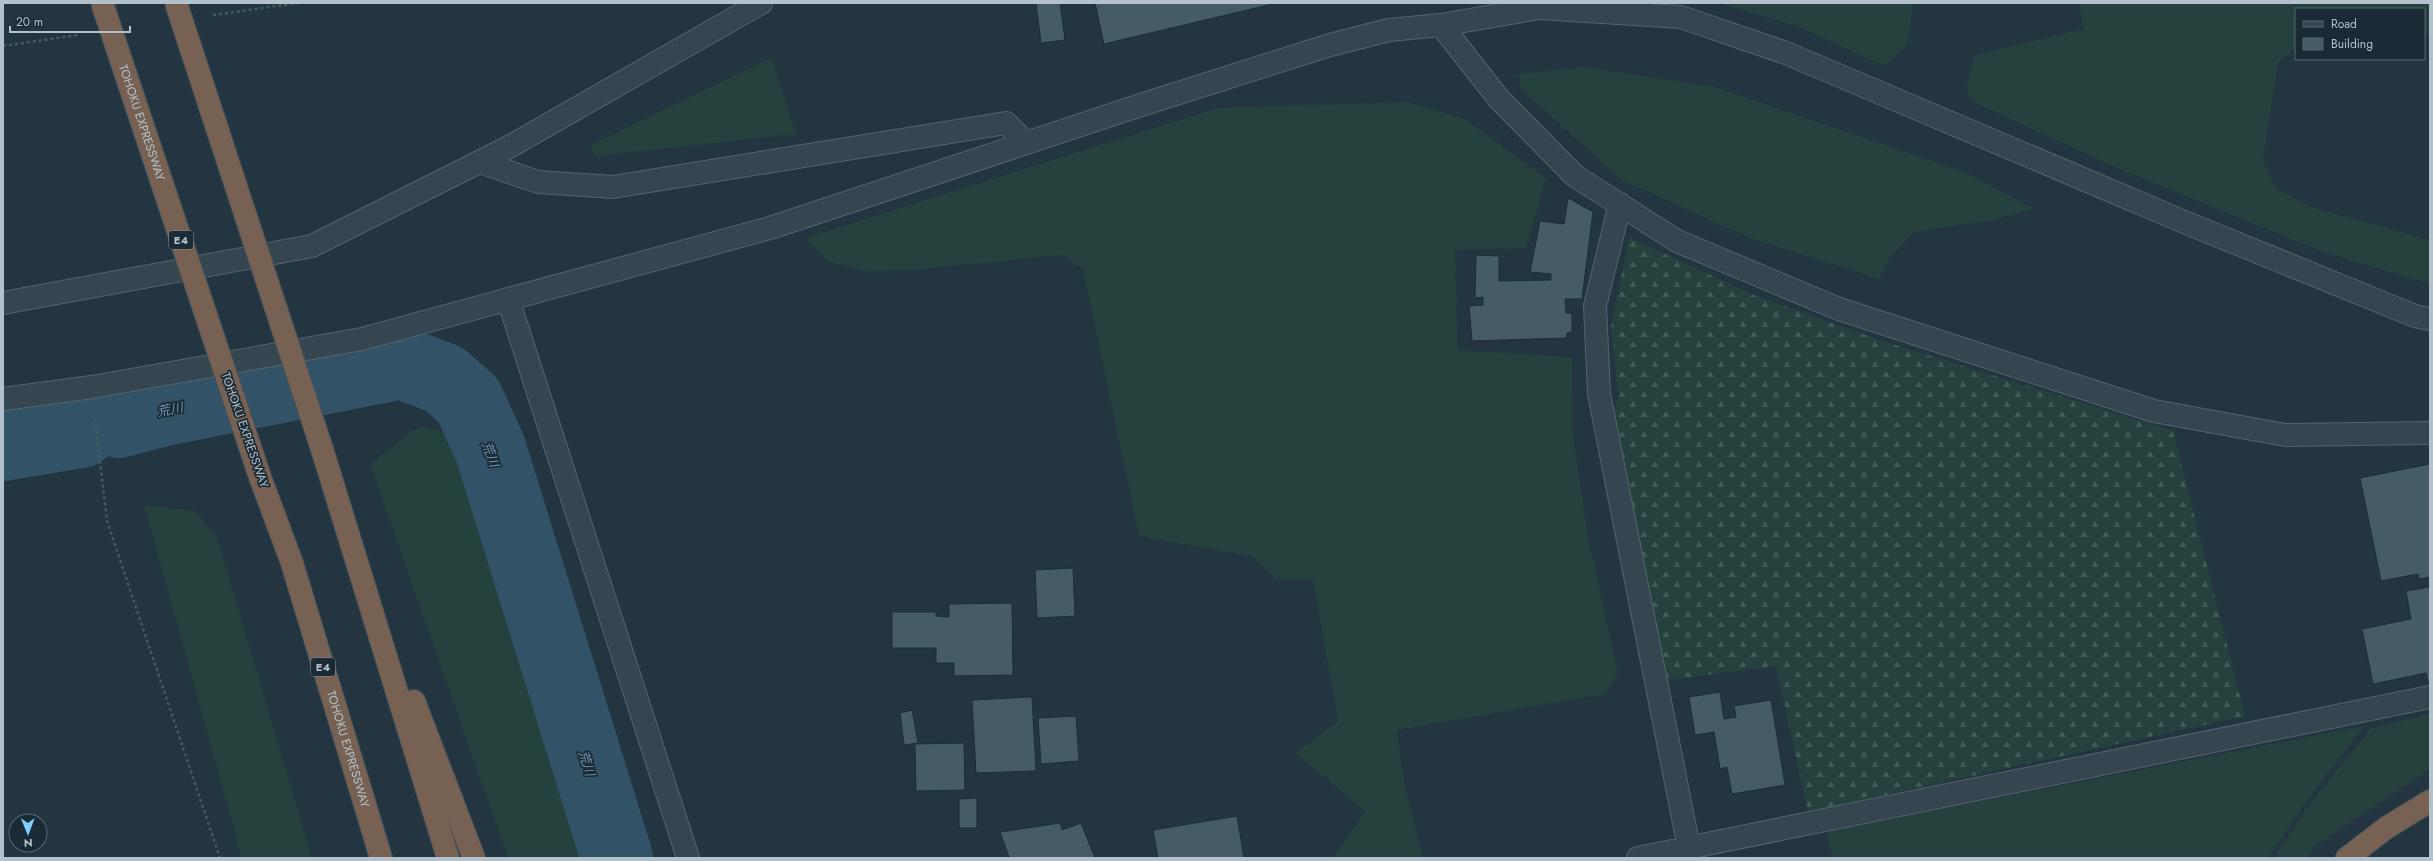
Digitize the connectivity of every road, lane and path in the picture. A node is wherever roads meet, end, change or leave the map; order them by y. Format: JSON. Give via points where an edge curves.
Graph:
{"nodes":[{"id":1,"x":102,"y":3,"type":"edge"},
{"id":2,"x":176,"y":3,"type":"edge"},
{"id":3,"x":761,"y":3,"type":"edge"},
{"id":4,"x":1442,"y":25,"type":"junction"},
{"id":5,"x":1026,"y":144,"type":"junction"},
{"id":6,"x":480,"y":162,"type":"junction"},
{"id":7,"x":1620,"y":204,"type":"junction"},
{"id":8,"x":508,"y":299,"type":"junction"},
{"id":9,"x":3,"y":303,"type":"edge"},
{"id":10,"x":2430,"y":319,"type":"edge"},
{"id":11,"x":92,"y":388,"type":"junction"},
{"id":12,"x":3,"y":399,"type":"edge"},
{"id":13,"x":2430,"y":433,"type":"edge"},
{"id":14,"x":344,"y":518,"type":"junction"},
{"id":15,"x":2430,"y":697,"type":"edge"},
{"id":16,"x":2430,"y":801,"type":"edge"},
{"id":17,"x":1690,"y":852,"type":"edge"},
{"id":18,"x":220,"y":858,"type":"edge"},
{"id":19,"x":381,"y":858,"type":"edge"},
{"id":20,"x":448,"y":858,"type":"edge"},
{"id":21,"x":474,"y":858,"type":"edge"},
{"id":22,"x":688,"y":858,"type":"edge"},
{"id":23,"x":1638,"y":858,"type":"edge"},
{"id":24,"x":2347,"y":858,"type":"edge"}],
"edges":[{"from":1,"to":19,"type":"highway","name":"TOHOKU EXPRESSWAY","number":"E4","bridge":true,"via":[[260,478],[292,563]]},
{"from":2,"to":14,"type":"highway","bridge":true},
{"from":3,"to":6,"type":"street"},
{"from":4,"to":5,"type":"street","via":[[1389,30],[1330,45]]},
{"from":4,"to":7,"type":"street","via":[[1499,99],[1575,176]]},
{"from":4,"to":10,"type":"street","via":[[1539,8],[1681,17],[1786,52],[2189,224],[2415,316]]},
{"from":5,"to":6,"type":"street","via":[[1006,123],[613,186],[538,182]]},
{"from":5,"to":8,"type":"street","via":[[770,228]]},
{"from":6,"to":9,"type":"street","via":[[312,246]]},
{"from":7,"to":13,"type":"street","via":[[1677,241],[1839,309],[2154,411],[2285,436]]},
{"from":7,"to":17,"type":"street","via":[[1594,306],[1599,394]]},
{"from":8,"to":11,"type":"street","via":[[362,339]]},
{"from":8,"to":22,"type":"street"},
{"from":11,"to":12,"type":"street"},
{"from":11,"to":18,"type":"path","via":[[107,521]]},
{"from":14,"to":20,"type":"highway"},
{"from":14,"to":21,"type":"highway"},
{"from":15,"to":17,"type":"street"},
{"from":16,"to":24,"type":"highway","via":[[2386,828]]},
{"from":17,"to":23,"type":"street"}]}
